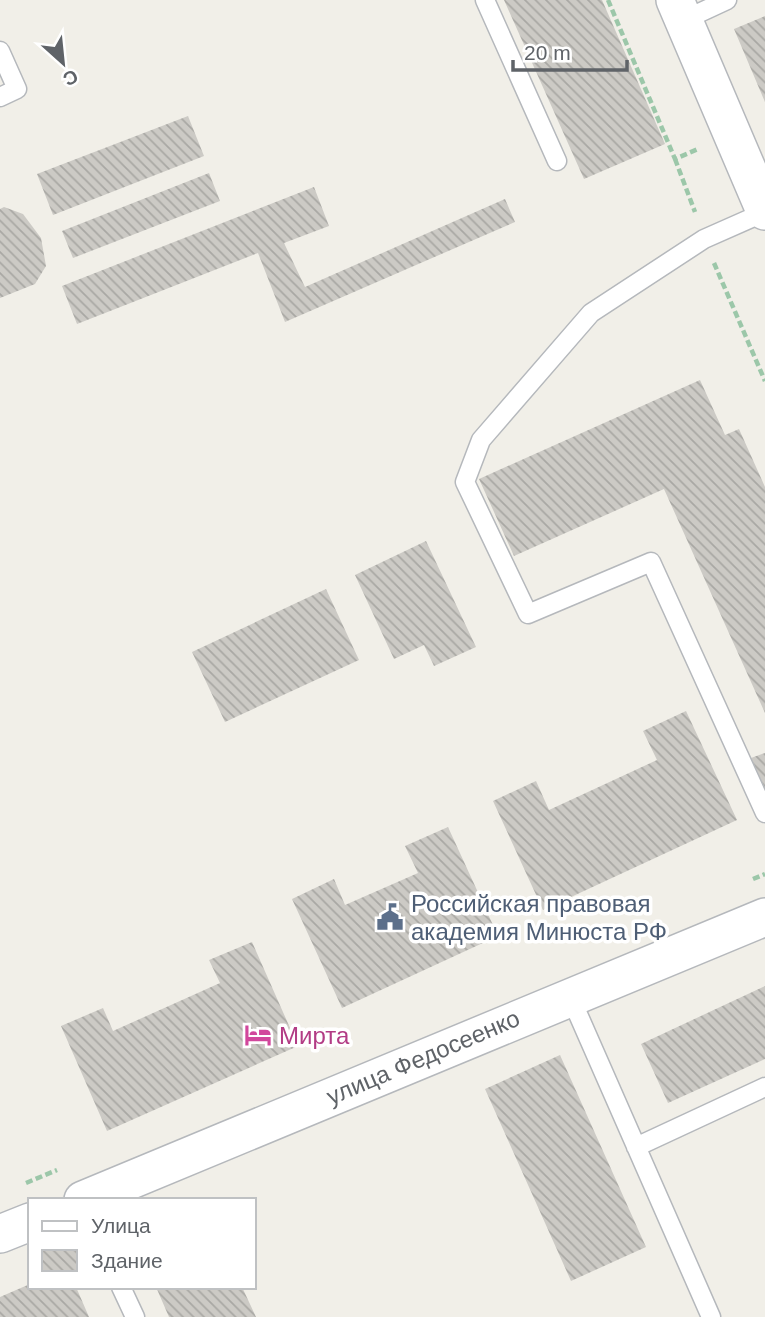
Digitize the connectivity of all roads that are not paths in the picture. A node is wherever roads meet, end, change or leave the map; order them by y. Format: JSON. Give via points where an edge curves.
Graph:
{"nodes":[{"id":1,"x":485,"y":0,"type":"edge"},
{"id":2,"x":727,"y":0,"type":"edge"},
{"id":3,"x":680,"y":10,"type":"edge"},
{"id":4,"x":0,"y":51,"type":"edge"},
{"id":5,"x":0,"y":97,"type":"edge"},
{"id":6,"x":557,"y":161,"type":"dead end"},
{"id":7,"x":763,"y":202,"type":"edge"},
{"id":8,"x":765,"y":813,"type":"edge"},
{"id":9,"x":765,"y":916,"type":"edge"},
{"id":10,"x":570,"y":996,"type":"junction"},
{"id":11,"x":765,"y":1087,"type":"edge"},
{"id":12,"x":636,"y":1147,"type":"junction"},
{"id":13,"x":88,"y":1198,"type":"edge"},
{"id":14,"x":28,"y":1223,"type":"edge"},
{"id":15,"x":0,"y":1234,"type":"edge"},
{"id":16,"x":122,"y":1289,"type":"edge"},
{"id":17,"x":135,"y":1317,"type":"edge"},
{"id":18,"x":711,"y":1317,"type":"edge"}],
"edges":[{"from":1,"to":6,"type":"lane"},
{"from":2,"to":3,"type":"lane"},
{"from":3,"to":7,"type":"street"},
{"from":4,"to":5,"type":"lane","via":[[17,89]]},
{"from":7,"to":8,"type":"lane","via":[[591,313],[481,440],[465,482],[528,614],[651,562]]},
{"from":9,"to":10,"type":"street","name":"улица Федосеенко"},
{"from":10,"to":12,"type":"lane"},
{"from":10,"to":13,"type":"street","name":"улица Федосеенко"},
{"from":11,"to":12,"type":"lane"},
{"from":12,"to":18,"type":"lane"},
{"from":14,"to":15,"type":"street"},
{"from":16,"to":17,"type":"lane"}]}
